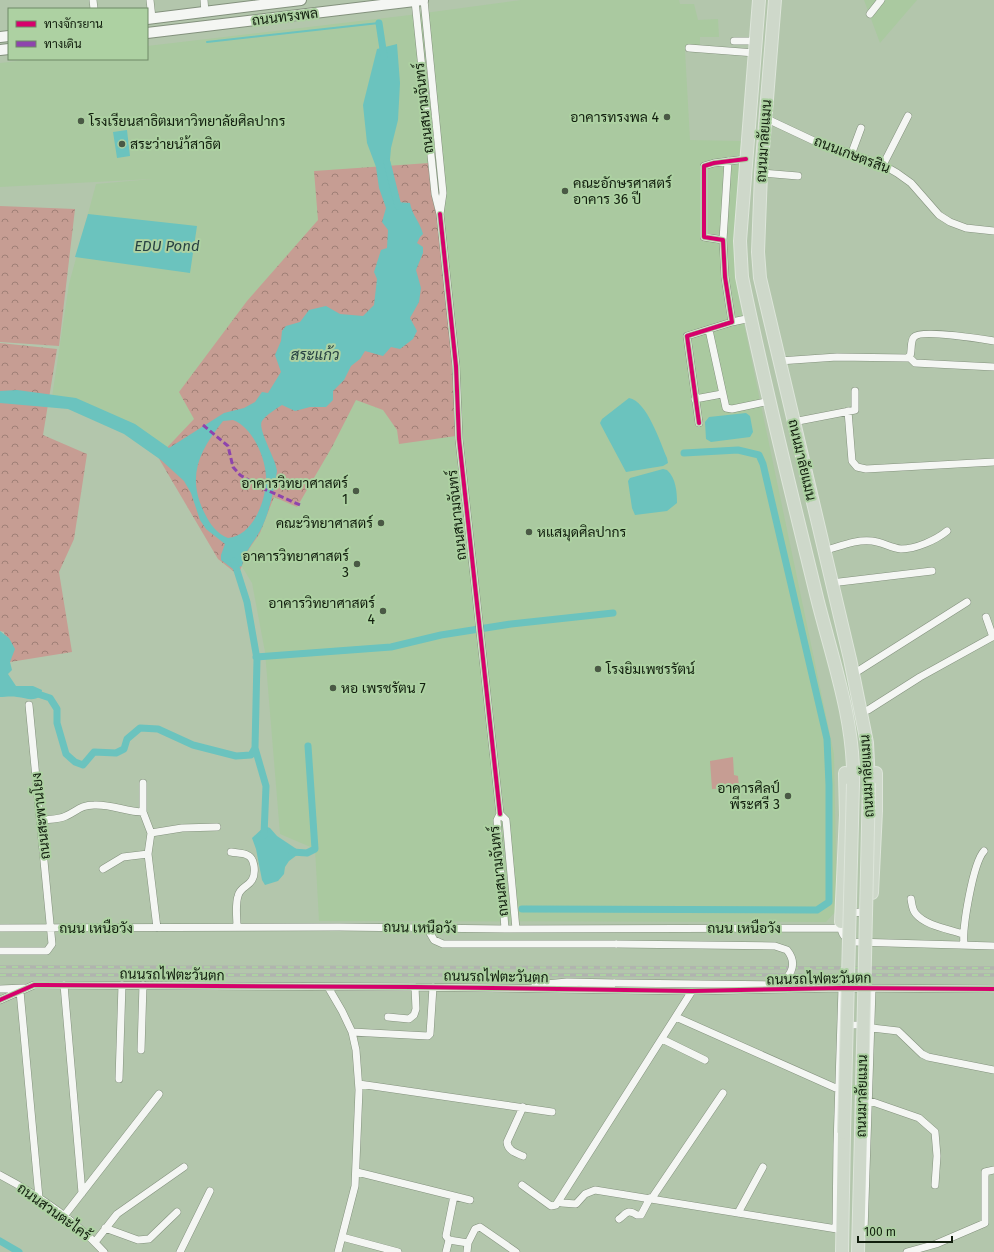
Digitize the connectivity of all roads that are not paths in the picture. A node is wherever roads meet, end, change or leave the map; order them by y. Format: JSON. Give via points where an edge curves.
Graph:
{"nodes":[{"id":1,"x":150,"y":0,"type":"edge"},
{"id":2,"x":204,"y":0,"type":"edge"},
{"id":3,"x":301,"y":0,"type":"edge"},
{"id":4,"x":421,"y":0,"type":"edge"},
{"id":5,"x":759,"y":0,"type":"edge"},
{"id":6,"x":775,"y":0,"type":"edge"},
{"id":7,"x":881,"y":0,"type":"edge"},
{"id":8,"x":273,"y":4,"type":"junction"},
{"id":9,"x":206,"y":12,"type":"junction"},
{"id":10,"x":870,"y":14,"type":"dead end"},
{"id":11,"x":150,"y":18,"type":"edge"},
{"id":12,"x":275,"y":18,"type":"junction"},
{"id":13,"x":148,"y":33,"type":"edge"},
{"id":14,"x":734,"y":41,"type":"dead end"},
{"id":15,"x":755,"y":47,"type":"junction"},
{"id":16,"x":689,"y":48,"type":"dead end"},
{"id":17,"x":908,"y":116,"type":"dead end"},
{"id":18,"x":765,"y":118,"type":"junction"},
{"id":19,"x":861,"y":128,"type":"dead end"},
{"id":20,"x":851,"y":155,"type":"junction"},
{"id":21,"x":746,"y":159,"type":"junction"},
{"id":22,"x":728,"y":161,"type":"junction"},
{"id":23,"x":883,"y":165,"type":"junction"},
{"id":24,"x":761,"y":173,"type":"junction"},
{"id":25,"x":798,"y":176,"type":"dead end"},
{"id":26,"x":994,"y":231,"type":"edge"},
{"id":27,"x":723,"y":240,"type":"junction"},
{"id":28,"x":751,"y":318,"type":"junction"},
{"id":29,"x":732,"y":322,"type":"junction"},
{"id":30,"x":709,"y":330,"type":"junction"},
{"id":31,"x":994,"y":341,"type":"edge"},
{"id":32,"x":909,"y":356,"type":"junction"},
{"id":33,"x":779,"y":361,"type":"junction"},
{"id":34,"x":994,"y":367,"type":"edge"},
{"id":35,"x":855,"y":391,"type":"dead end"},
{"id":36,"x":722,"y":394,"type":"junction"},
{"id":37,"x":695,"y":399,"type":"junction"},
{"id":38,"x":770,"y":401,"type":"junction"},
{"id":39,"x":848,"y":411,"type":"junction"},
{"id":40,"x":793,"y":422,"type":"junction"},
{"id":41,"x":698,"y":423,"type":"dead end"},
{"id":42,"x":994,"y":462,"type":"edge"},
{"id":43,"x":947,"y":531,"type":"dead end"},
{"id":44,"x":823,"y":551,"type":"junction"},
{"id":45,"x":932,"y":571,"type":"dead end"},
{"id":46,"x":832,"y":586,"type":"junction"},
{"id":47,"x":967,"y":602,"type":"dead end"},
{"id":48,"x":986,"y":617,"type":"dead end"},
{"id":49,"x":994,"y":637,"type":"edge"},
{"id":50,"x":832,"y":658,"type":"junction"},
{"id":51,"x":858,"y":671,"type":"junction"},
{"id":52,"x":30,"y":705,"type":"dead end"},
{"id":53,"x":868,"y":710,"type":"junction"},
{"id":54,"x":143,"y":783,"type":"dead end"},
{"id":55,"x":143,"y":812,"type":"junction"},
{"id":56,"x":500,"y":814,"type":"junction"},
{"id":57,"x":41,"y":820,"type":"junction"},
{"id":58,"x":217,"y":827,"type":"dead end"},
{"id":59,"x":151,"y":833,"type":"junction"},
{"id":60,"x":984,"y":851,"type":"dead end"},
{"id":61,"x":231,"y":852,"type":"dead end"},
{"id":62,"x":148,"y":854,"type":"junction"},
{"id":63,"x":103,"y":869,"type":"dead end"},
{"id":64,"x":911,"y":899,"type":"dead end"},
{"id":65,"x":870,"y":921,"type":"junction"},
{"id":66,"x":841,"y":925,"type":"junction"},
{"id":67,"x":237,"y":927,"type":"junction"},
{"id":68,"x":0,"y":928,"type":"edge"},
{"id":69,"x":52,"y":928,"type":"junction"},
{"id":70,"x":157,"y":928,"type":"junction"},
{"id":71,"x":428,"y":928,"type":"junction"},
{"id":72,"x":505,"y":929,"type":"junction"},
{"id":73,"x":516,"y":929,"type":"junction"},
{"id":74,"x":963,"y":934,"type":"junction"},
{"id":75,"x":870,"y":942,"type":"junction"},
{"id":76,"x":964,"y":945,"type":"junction"},
{"id":77,"x":994,"y":946,"type":"edge"},
{"id":78,"x":0,"y":951,"type":"edge"},
{"id":79,"x":64,"y":985,"type":"junction"},
{"id":80,"x":122,"y":985,"type":"junction"},
{"id":81,"x":144,"y":985,"type":"junction"},
{"id":82,"x":328,"y":987,"type":"junction"},
{"id":83,"x":415,"y":987,"type":"junction"},
{"id":84,"x":433,"y":987,"type":"junction"},
{"id":85,"x":28,"y":988,"type":"junction"},
{"id":86,"x":527,"y":988,"type":"junction"},
{"id":87,"x":842,"y":988,"type":"junction"},
{"id":88,"x":872,"y":988,"type":"junction"},
{"id":89,"x":0,"y":989,"type":"edge"},
{"id":90,"x":994,"y":989,"type":"edge"},
{"id":91,"x":20,"y":991,"type":"junction"},
{"id":92,"x":692,"y":991,"type":"junction"},
{"id":93,"x":0,"y":1000,"type":"edge"},
{"id":94,"x":388,"y":1017,"type":"dead end"},
{"id":95,"x":676,"y":1017,"type":"junction"},
{"id":96,"x":841,"y":1019,"type":"junction"},
{"id":97,"x":872,"y":1025,"type":"junction"},
{"id":98,"x":352,"y":1032,"type":"junction"},
{"id":99,"x":662,"y":1039,"type":"junction"},
{"id":100,"x":141,"y":1050,"type":"dead end"},
{"id":101,"x":705,"y":1060,"type":"dead end"},
{"id":102,"x":994,"y":1070,"type":"edge"},
{"id":103,"x":119,"y":1079,"type":"dead end"},
{"id":104,"x":359,"y":1084,"type":"junction"},
{"id":105,"x":838,"y":1089,"type":"junction"},
{"id":106,"x":723,"y":1093,"type":"dead end"},
{"id":107,"x":159,"y":1094,"type":"dead end"},
{"id":108,"x":870,"y":1101,"type":"junction"},
{"id":109,"x":522,"y":1108,"type":"junction"},
{"id":110,"x":552,"y":1112,"type":"dead end"},
{"id":111,"x":523,"y":1156,"type":"dead end"},
{"id":112,"x":184,"y":1167,"type":"dead end"},
{"id":113,"x":763,"y":1167,"type":"dead end"},
{"id":114,"x":994,"y":1170,"type":"edge"},
{"id":115,"x":356,"y":1172,"type":"junction"},
{"id":116,"x":0,"y":1175,"type":"edge"},
{"id":117,"x":522,"y":1185,"type":"dead end"},
{"id":118,"x":935,"y":1185,"type":"dead end"},
{"id":119,"x":210,"y":1191,"type":"dead end"},
{"id":120,"x":82,"y":1193,"type":"junction"},
{"id":121,"x":454,"y":1196,"type":"junction"},
{"id":122,"x":39,"y":1198,"type":"junction"},
{"id":123,"x":651,"y":1198,"type":"junction"},
{"id":124,"x":470,"y":1200,"type":"dead end"},
{"id":125,"x":562,"y":1203,"type":"dead end"},
{"id":126,"x":177,"y":1212,"type":"dead end"},
{"id":127,"x":738,"y":1213,"type":"junction"},
{"id":128,"x":64,"y":1216,"type":"junction"},
{"id":129,"x":619,"y":1219,"type":"dead end"},
{"id":130,"x":105,"y":1228,"type":"junction"},
{"id":131,"x":840,"y":1230,"type":"junction"},
{"id":132,"x":342,"y":1237,"type":"junction"},
{"id":133,"x":450,"y":1240,"type":"junction"},
{"id":134,"x":95,"y":1242,"type":"junction"},
{"id":135,"x":468,"y":1242,"type":"junction"},
{"id":136,"x":104,"y":1252,"type":"edge"},
{"id":137,"x":180,"y":1252,"type":"edge"},
{"id":138,"x":338,"y":1252,"type":"edge"},
{"id":139,"x":398,"y":1252,"type":"edge"},
{"id":140,"x":446,"y":1252,"type":"edge"},
{"id":141,"x":467,"y":1252,"type":"edge"},
{"id":142,"x":516,"y":1252,"type":"edge"},
{"id":143,"x":842,"y":1252,"type":"edge"},
{"id":144,"x":859,"y":1252,"type":"edge"},
{"id":145,"x":907,"y":1252,"type":"edge"}],
"edges":[{"from":1,"to":11,"type":"street"},
{"from":2,"to":9,"type":"street"},
{"from":3,"to":8,"type":"main road","name":"ถนนทรงพล"},
{"from":4,"to":12,"type":"main road","name":"ถนนทรงพล"},
{"from":4,"to":56,"type":"street","name":"ถนนสนามจันทร์","via":[[435,194],[440,214],[456,366],[459,439]]},
{"from":5,"to":15,"type":"highway","name":"ถนนมาลัยแมน"},
{"from":6,"to":18,"type":"highway","name":"ถนนมาลัยแมน"},
{"from":7,"to":10,"type":"street"},
{"from":8,"to":9,"type":"main road","name":"ถนนทรงพล"},
{"from":8,"to":12,"type":"main road"},
{"from":9,"to":11,"type":"main road","name":"ถนนทรงพล"},
{"from":12,"to":13,"type":"main road","name":"ถนนทรงพล"},
{"from":14,"to":15,"type":"street"},
{"from":15,"to":16,"type":"street"},
{"from":15,"to":21,"type":"highway","name":"ถนนมาลัยแมน"},
{"from":17,"to":23,"type":"street"},
{"from":18,"to":20,"type":"street","name":"ถนนเกษตรสิน"},
{"from":18,"to":24,"type":"highway","name":"ถนนมาลัยแมน"},
{"from":19,"to":20,"type":"street"},
{"from":20,"to":23,"type":"street","name":"ถนนเกษตรสิน"},
{"from":21,"to":22,"type":"street"},
{"from":21,"to":28,"type":"highway","name":"ถนนมาลัยแมน","via":[[740,241],[742,277]]},
{"from":22,"to":27,"type":"street"},
{"from":22,"to":27,"type":"street","via":[[705,165],[703,168],[704,237]]},
{"from":23,"to":26,"type":"street","name":"ถนนเกษตรสิน","via":[[911,183],[939,215],[950,222],[966,228]]},
{"from":24,"to":25,"type":"street"},
{"from":24,"to":33,"type":"highway","name":"ถนนมาลัยแมน","via":[[758,252],[760,278]]},
{"from":27,"to":29,"type":"street","via":[[725,277]]},
{"from":28,"to":29,"type":"street"},
{"from":28,"to":38,"type":"highway","name":"ถนนมาลัยแมน"},
{"from":29,"to":30,"type":"street"},
{"from":30,"to":36,"type":"street"},
{"from":30,"to":37,"type":"street","via":[[687,336]]},
{"from":31,"to":32,"type":"street","via":[[928,334],[915,336]]},
{"from":32,"to":33,"type":"street"},
{"from":32,"to":34,"type":"street","via":[[915,363]]},
{"from":33,"to":40,"type":"highway","name":"ถนนมาลัยแมน"},
{"from":35,"to":39,"type":"street","via":[[855,410]]},
{"from":36,"to":37,"type":"street"},
{"from":36,"to":38,"type":"street","via":[[726,408],[732,409]]},
{"from":37,"to":41,"type":"street"},
{"from":38,"to":50,"type":"highway","name":"ถนนมาลัยแมน"},
{"from":39,"to":40,"type":"street"},
{"from":39,"to":42,"type":"street","via":[[852,461],[866,470]]},
{"from":40,"to":44,"type":"highway","name":"ถนนมาลัยแมน"},
{"from":43,"to":44,"type":"street","via":[[935,539],[908,548],[859,541]]},
{"from":44,"to":46,"type":"highway","name":"ถนนมาลัยแมน"},
{"from":45,"to":46,"type":"street"},
{"from":46,"to":51,"type":"highway","via":[[843,608]]},
{"from":46,"to":144,"type":"highway","name":"ถนนมาลัยแมน","bridge":true,"via":[[862,713],[870,783]]},
{"from":47,"to":51,"type":"street"},
{"from":48,"to":49,"type":"street"},
{"from":49,"to":53,"type":"street","via":[[920,677]]},
{"from":50,"to":66,"type":"highway","via":[[832,677],[843,740],[846,777]]},
{"from":50,"to":131,"type":"highway","name":"ถนนมาลัยแมน","bridge":true,"via":[[847,719],[854,769]]},
{"from":51,"to":53,"type":"highway"},
{"from":52,"to":57,"type":"street","name":"ถนนสะพานโยง"},
{"from":53,"to":65,"type":"highway","via":[[876,772]]},
{"from":54,"to":55,"type":"street"},
{"from":55,"to":57,"type":"street","via":[[130,812],[109,805],[93,805],[79,807],[64,817]]},
{"from":55,"to":59,"type":"street"},
{"from":56,"to":72,"type":"street","name":"ถนนสนามจันทร์","via":[[497,820]]},
{"from":56,"to":73,"type":"street","name":"ถนนสนามจันทร์","via":[[506,820]]},
{"from":57,"to":69,"type":"street","name":"ถนนสะพานโยง"},
{"from":58,"to":59,"type":"street","via":[[182,828]]},
{"from":59,"to":62,"type":"street"},
{"from":60,"to":74,"type":"street","via":[[978,859]]},
{"from":61,"to":67,"type":"street","via":[[247,855],[254,865],[252,881],[240,889],[237,897]]},
{"from":62,"to":63,"type":"street","via":[[123,857]]},
{"from":62,"to":70,"type":"street"},
{"from":64,"to":74,"type":"street","via":[[914,911],[920,918]]},
{"from":65,"to":66,"type":"street","via":[[863,914],[854,912],[846,915]]},
{"from":65,"to":75,"type":"highway"},
{"from":66,"to":73,"type":"street","name":"ถนน เหนือวัง"},
{"from":66,"to":75,"type":"street","via":[[845,938],[854,942]]},
{"from":67,"to":70,"type":"street","name":"ถนน เหนือวัง"},
{"from":67,"to":71,"type":"street","name":"ถนน เหนือวัง"},
{"from":68,"to":69,"type":"street","name":"ถนน เหนือวัง"},
{"from":69,"to":70,"type":"street","name":"ถนน เหนือวัง"},
{"from":69,"to":78,"type":"street","name":"ถนนสะพานโยง","via":[[52,944],[47,951]]},
{"from":71,"to":72,"type":"street","name":"ถนน เหนือวัง"},
{"from":71,"to":86,"type":"street","bridge":true,"via":[[434,940],[443,944],[775,946],[787,950],[793,963],[787,978],[774,985],[551,982]]},
{"from":72,"to":73,"type":"street","name":"ถนน เหนือวัง"},
{"from":74,"to":76,"type":"street"},
{"from":75,"to":76,"type":"street"},
{"from":76,"to":77,"type":"street"},
{"from":79,"to":80,"type":"street","name":"ถนนรถไฟตะวันตก"},
{"from":79,"to":85,"type":"street","name":"ถนนรถไฟตะวันตก","via":[[34,985]]},
{"from":79,"to":120,"type":"street"},
{"from":80,"to":81,"type":"street","name":"ถนนรถไฟตะวันตก"},
{"from":80,"to":103,"type":"street"},
{"from":81,"to":82,"type":"street","name":"ถนนรถไฟตะวันตก"},
{"from":81,"to":100,"type":"street"},
{"from":82,"to":83,"type":"street","name":"ถนนรถไฟตะวันตก"},
{"from":82,"to":98,"type":"street"},
{"from":83,"to":84,"type":"street","name":"ถนนรถไฟตะวันตก"},
{"from":83,"to":94,"type":"street","via":[[414,1015],[409,1019]]},
{"from":84,"to":86,"type":"street","name":"ถนนรถไฟตะวันตก"},
{"from":84,"to":98,"type":"street","via":[[428,1036]]},
{"from":85,"to":89,"type":"street"},
{"from":85,"to":91,"type":"street","name":"ถนนรถไฟตะวันตก"},
{"from":86,"to":92,"type":"street","name":"ถนนรถไฟตะวันตก"},
{"from":87,"to":88,"type":"street","name":"ถนนรถไฟตะวันตก"},
{"from":87,"to":92,"type":"street","name":"ถนนรถไฟตะวันตก"},
{"from":87,"to":96,"type":"street"},
{"from":88,"to":90,"type":"street","name":"ถนนรถไฟตะวันตก"},
{"from":88,"to":97,"type":"street"},
{"from":91,"to":93,"type":"street","name":"ถนนรถไฟตะวันตก"},
{"from":91,"to":122,"type":"street"},
{"from":92,"to":95,"type":"street"},
{"from":95,"to":99,"type":"street"},
{"from":95,"to":105,"type":"street"},
{"from":96,"to":97,"type":"street","via":[[850,1025]]},
{"from":96,"to":105,"type":"street"},
{"from":97,"to":102,"type":"street","via":[[898,1031],[928,1057]]},
{"from":97,"to":108,"type":"street"},
{"from":98,"to":104,"type":"street"},
{"from":99,"to":101,"type":"street"},
{"from":99,"to":117,"type":"street","via":[[556,1205],[551,1206]]},
{"from":104,"to":109,"type":"street"},
{"from":104,"to":115,"type":"street"},
{"from":105,"to":131,"type":"street"},
{"from":106,"to":123,"type":"street"},
{"from":107,"to":120,"type":"street"},
{"from":108,"to":118,"type":"street","via":[[919,1118],[935,1132]]},
{"from":108,"to":144,"type":"street","via":[[865,1222]]},
{"from":109,"to":110,"type":"street"},
{"from":109,"to":111,"type":"street","via":[[507,1142],[512,1151]]},
{"from":112,"to":130,"type":"street","via":[[117,1214]]},
{"from":113,"to":127,"type":"street"},
{"from":114,"to":145,"type":"street","via":[[985,1172],[985,1223],[936,1244]]},
{"from":115,"to":121,"type":"street"},
{"from":115,"to":132,"type":"street"},
{"from":116,"to":122,"type":"street","name":"ถนนสวนตะไคร้"},
{"from":119,"to":137,"type":"street"},
{"from":120,"to":128,"type":"street"},
{"from":121,"to":124,"type":"street"},
{"from":121,"to":133,"type":"street","via":[[446,1236]]},
{"from":122,"to":128,"type":"street","name":"ถนนสวนตะไคร้"},
{"from":123,"to":125,"type":"street","via":[[595,1190],[585,1194],[576,1204]]},
{"from":123,"to":127,"type":"street"},
{"from":123,"to":129,"type":"street","via":[[641,1215],[628,1212]]},
{"from":126,"to":130,"type":"street","via":[[149,1239],[138,1240]]},
{"from":127,"to":131,"type":"street"},
{"from":128,"to":134,"type":"street","name":"ถนนสวนตะไคร้"},
{"from":130,"to":134,"type":"street"},
{"from":131,"to":143,"type":"highway","name":"ถนนมาลัยแมน"},
{"from":132,"to":138,"type":"street"},
{"from":132,"to":139,"type":"street"},
{"from":133,"to":135,"type":"street"},
{"from":133,"to":140,"type":"street"},
{"from":134,"to":136,"type":"street","name":"ถนนสวนตะไคร้"},
{"from":135,"to":141,"type":"street"},
{"from":135,"to":142,"type":"street","via":[[475,1229],[480,1228]]}]}
